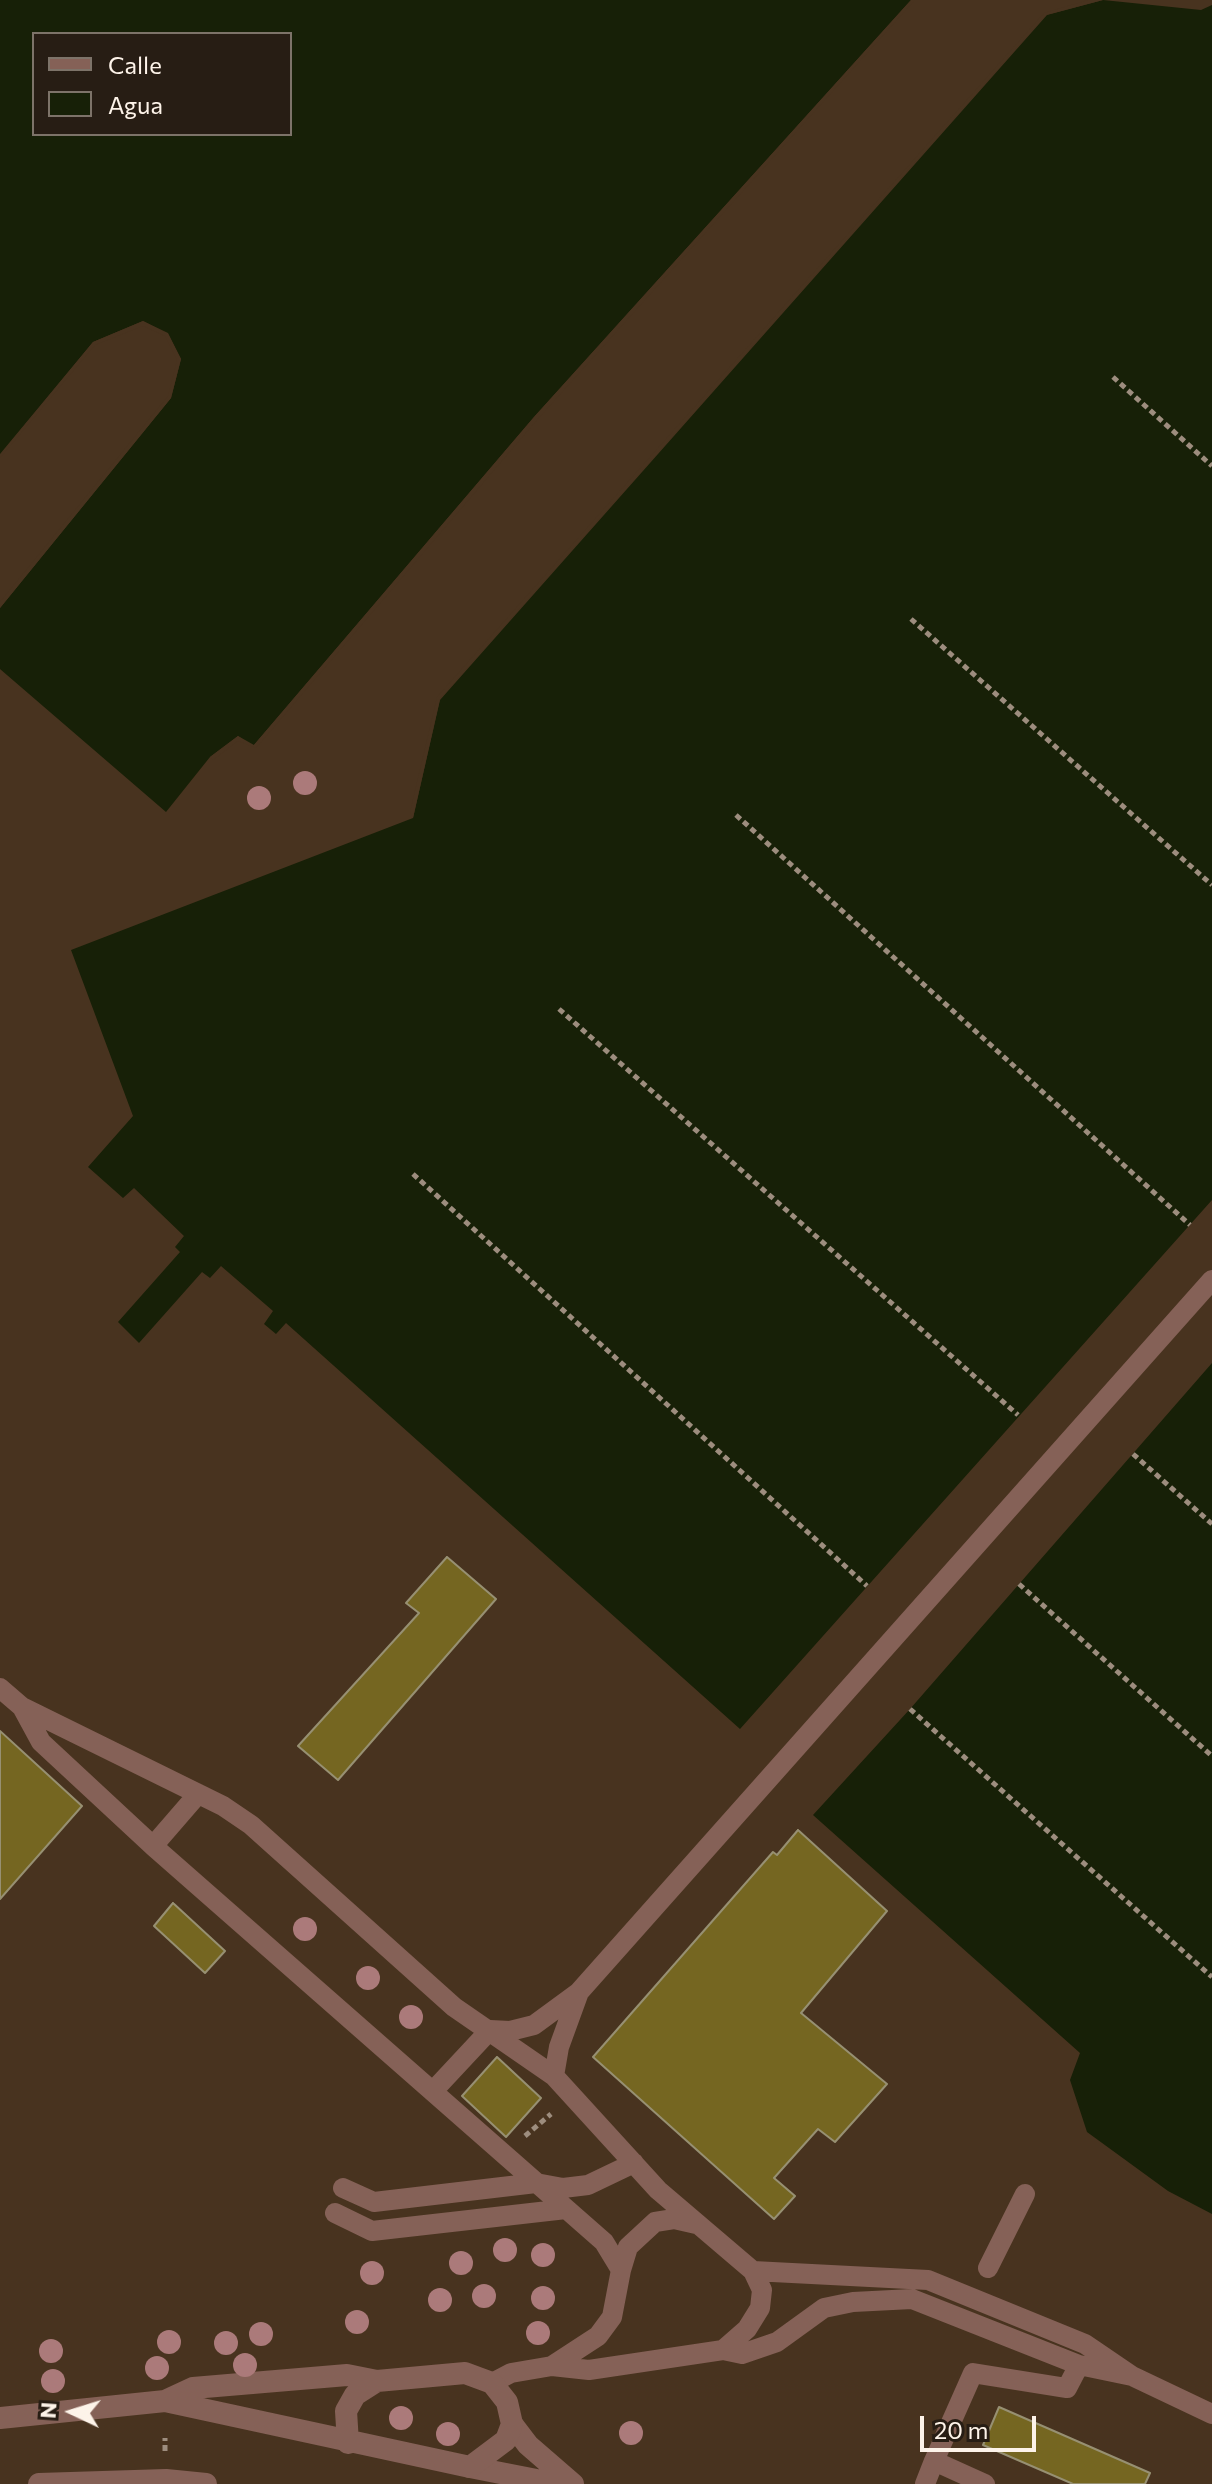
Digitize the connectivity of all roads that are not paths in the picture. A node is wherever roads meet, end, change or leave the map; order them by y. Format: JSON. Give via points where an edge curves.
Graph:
{"nodes":[{"id":1,"x":1212,"y":1280,"type":"edge"},
{"id":2,"x":0,"y":1688,"type":"edge"},
{"id":3,"x":22,"y":1707,"type":"junction"},
{"id":4,"x":198,"y":1794,"type":"junction"},
{"id":5,"x":153,"y":1846,"type":"junction"},
{"id":6,"x":579,"y":1992,"type":"junction"},
{"id":7,"x":490,"y":2030,"type":"junction"},
{"id":8,"x":554,"y":2076,"type":"junction"},
{"id":9,"x":434,"y":2090,"type":"junction"},
{"id":10,"x":634,"y":2163,"type":"junction"},
{"id":11,"x":536,"y":2183,"type":"junction"},
{"id":12,"x":343,"y":2188,"type":"dead end"},
{"id":13,"x":1025,"y":2194,"type":"dead end"},
{"id":14,"x":566,"y":2209,"type":"junction"},
{"id":15,"x":335,"y":2213,"type":"dead end"},
{"id":16,"x":700,"y":2225,"type":"junction"},
{"id":17,"x":988,"y":2268,"type":"dead end"},
{"id":18,"x":621,"y":2270,"type":"junction"},
{"id":19,"x":753,"y":2271,"type":"junction"},
{"id":20,"x":809,"y":2274,"type":"junction"},
{"id":21,"x":824,"y":2308,"type":"junction"},
{"id":22,"x":723,"y":2350,"type":"junction"},
{"id":23,"x":1079,"y":2365,"type":"junction"},
{"id":24,"x":552,"y":2366,"type":"junction"},
{"id":25,"x":1132,"y":2376,"type":"junction"},
{"id":26,"x":377,"y":2381,"type":"junction"},
{"id":27,"x":492,"y":2383,"type":"junction"},
{"id":28,"x":165,"y":2401,"type":"junction"},
{"id":29,"x":1212,"y":2414,"type":"edge"},
{"id":30,"x":0,"y":2418,"type":"edge"},
{"id":31,"x":512,"y":2424,"type":"junction"},
{"id":32,"x":348,"y":2443,"type":"junction"},
{"id":33,"x":934,"y":2461,"type":"junction"},
{"id":34,"x":470,"y":2467,"type":"junction"},
{"id":35,"x":39,"y":2484,"type":"edge"},
{"id":36,"x":206,"y":2484,"type":"edge"},
{"id":37,"x":557,"y":2484,"type":"edge"},
{"id":38,"x":573,"y":2484,"type":"edge"},
{"id":39,"x":925,"y":2484,"type":"edge"},
{"id":40,"x":985,"y":2484,"type":"edge"}],
"edges":[{"from":1,"to":6,"type":"lane"},
{"from":2,"to":3,"type":"lane"},
{"from":3,"to":4,"type":"lane"},
{"from":3,"to":5,"type":"lane","via":[[41,1742]]},
{"from":4,"to":5,"type":"lane"},
{"from":4,"to":7,"type":"lane","via":[[251,1825],[454,2007]]},
{"from":5,"to":9,"type":"lane"},
{"from":6,"to":7,"type":"lane","via":[[534,2025]]},
{"from":6,"to":8,"type":"lane"},
{"from":7,"to":8,"type":"lane"},
{"from":7,"to":9,"type":"lane"},
{"from":8,"to":10,"type":"lane"},
{"from":9,"to":11,"type":"lane"},
{"from":10,"to":11,"type":"lane","via":[[588,2185]]},
{"from":10,"to":16,"type":"lane"},
{"from":11,"to":12,"type":"lane","via":[[374,2202]]},
{"from":11,"to":14,"type":"lane"},
{"from":13,"to":17,"type":"lane"},
{"from":14,"to":15,"type":"lane","via":[[372,2231]]},
{"from":14,"to":18,"type":"lane","via":[[604,2242]]},
{"from":16,"to":18,"type":"lane","via":[[674,2219],[655,2222],[628,2247]]},
{"from":16,"to":19,"type":"lane"},
{"from":18,"to":24,"type":"lane","via":[[612,2317],[598,2336]]},
{"from":19,"to":20,"type":"lane"},
{"from":19,"to":22,"type":"lane","via":[[762,2290],[760,2308],[747,2329]]},
{"from":20,"to":21,"type":"lane"},
{"from":20,"to":25,"type":"lane","via":[[928,2280],[1085,2344]]},
{"from":21,"to":22,"type":"lane","via":[[777,2342],[742,2354]]},
{"from":21,"to":23,"type":"lane","via":[[912,2299]]},
{"from":22,"to":24,"type":"lane","via":[[589,2370]]},
{"from":23,"to":25,"type":"lane"},
{"from":23,"to":33,"type":"lane","via":[[1067,2388],[973,2373]]},
{"from":24,"to":27,"type":"lane","via":[[511,2373]]},
{"from":25,"to":29,"type":"lane"},
{"from":26,"to":27,"type":"street","via":[[465,2373]]},
{"from":26,"to":28,"type":"street","via":[[347,2375],[193,2388]]},
{"from":26,"to":32,"type":"street","via":[[355,2395],[346,2411]]},
{"from":27,"to":31,"type":"street","via":[[507,2402]]},
{"from":28,"to":30,"type":"street"},
{"from":28,"to":32,"type":"street"},
{"from":31,"to":34,"type":"street","via":[[506,2440]]},
{"from":31,"to":38,"type":"street"},
{"from":32,"to":34,"type":"street"},
{"from":33,"to":39,"type":"lane"},
{"from":33,"to":40,"type":"lane"},
{"from":34,"to":37,"type":"street"},
{"from":35,"to":36,"type":"street"}]}
